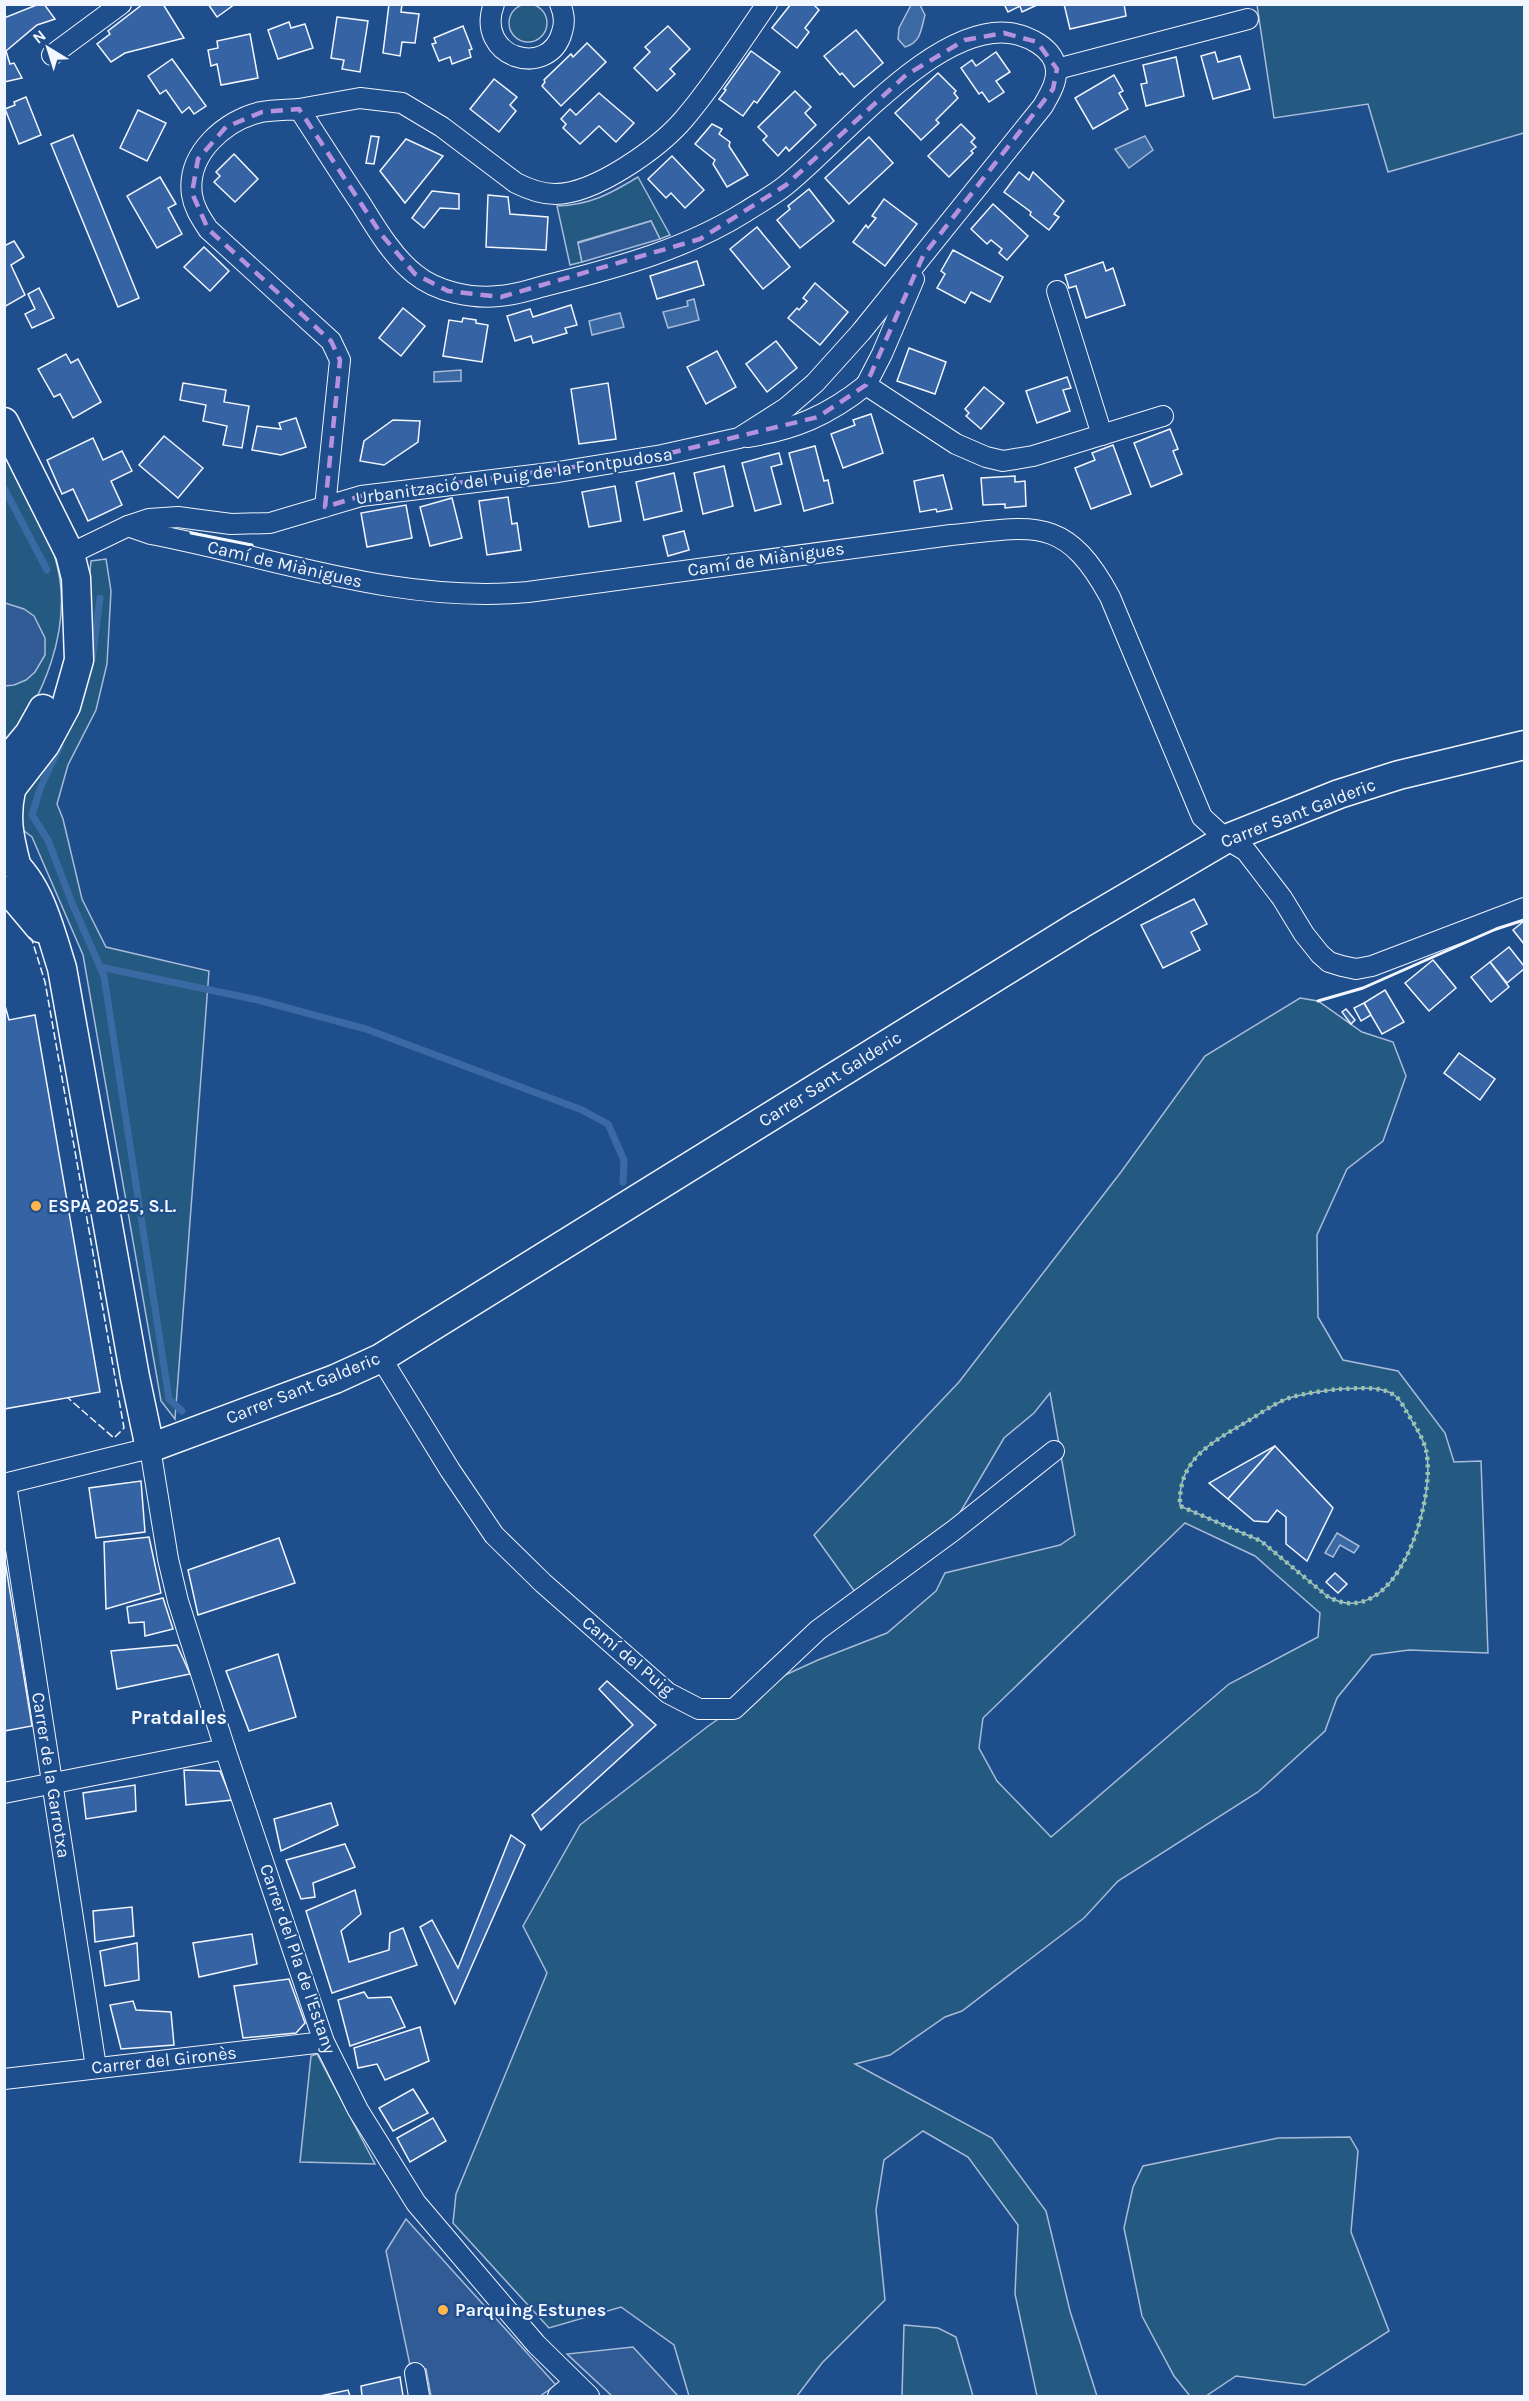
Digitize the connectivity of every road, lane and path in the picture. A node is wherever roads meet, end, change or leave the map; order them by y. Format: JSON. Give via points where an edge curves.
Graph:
{"nodes":[{"id":1,"x":121,"y":4,"type":"edge"},
{"id":2,"x":494,"y":4,"type":"edge"},
{"id":3,"x":560,"y":4,"type":"edge"},
{"id":4,"x":767,"y":4,"type":"edge"},
{"id":5,"x":1248,"y":19,"type":"dead end"},
{"id":6,"x":52,"y":55,"type":"dead end"},
{"id":7,"x":1057,"y":69,"type":"junction"},
{"id":8,"x":299,"y":109,"type":"junction"},
{"id":9,"x":924,"y":256,"type":"junction"},
{"id":10,"x":1057,"y":291,"type":"dead end"},
{"id":11,"x":866,"y":385,"type":"junction"},
{"id":12,"x":1163,"y":416,"type":"dead end"},
{"id":13,"x":4,"y":423,"type":"edge"},
{"id":14,"x":1102,"y":435,"type":"junction"},
{"id":15,"x":739,"y":438,"type":"junction"},
{"id":16,"x":325,"y":507,"type":"junction"},
{"id":17,"x":128,"y":526,"type":"junction"},
{"id":18,"x":70,"y":554,"type":"junction"},
{"id":19,"x":78,"y":615,"type":"junction"},
{"id":20,"x":1524,"y":745,"type":"edge"},
{"id":21,"x":6,"y":783,"type":"edge"},
{"id":22,"x":1236,"y":845,"type":"junction"},
{"id":23,"x":10,"y":860,"type":"edge"},
{"id":24,"x":4,"y":890,"type":"edge"},
{"id":25,"x":1524,"y":908,"type":"edge"},
{"id":26,"x":54,"y":943,"type":"junction"},
{"id":27,"x":381,"y":1358,"type":"junction"},
{"id":28,"x":150,"y":1448,"type":"junction"},
{"id":29,"x":1054,"y":1450,"type":"dead end"},
{"id":30,"x":5,"y":1484,"type":"edge"},
{"id":31,"x":225,"y":1749,"type":"junction"},
{"id":32,"x":53,"y":1785,"type":"junction"},
{"id":33,"x":4,"y":1793,"type":"edge"},
{"id":34,"x":324,"y":2042,"type":"junction"},
{"id":35,"x":96,"y":2067,"type":"junction"},
{"id":36,"x":4,"y":2079,"type":"edge"},
{"id":37,"x":415,"y":2373,"type":"dead end"},
{"id":38,"x":574,"y":2383,"type":"junction"},
{"id":39,"x":419,"y":2397,"type":"edge"},
{"id":40,"x":558,"y":2397,"type":"edge"},
{"id":41,"x":590,"y":2397,"type":"edge"}],
"edges":[{"from":1,"to":6,"type":"street"},
{"from":2,"to":3,"type":"street","via":[[490,14],[493,37],[505,51],[522,58],[534,58],[555,45],[564,22]]},
{"from":4,"to":8,"type":"street","via":[[683,119],[661,142],[599,182],[557,194],[516,183],[442,127],[402,103],[360,99]]},
{"from":5,"to":7,"type":"street"},
{"from":7,"to":8,"type":"street","via":[[1037,42],[1022,35],[1004,33],[965,40],[906,75],[786,185],[700,239],[501,297],[448,291],[415,274],[381,234]]},
{"from":7,"to":9,"type":"street","name":"Urbanització del Puig de la Fontpudosa","via":[[1053,89],[1043,106]]},
{"from":8,"to":16,"type":"street","via":[[262,112],[226,127],[198,159],[192,194],[207,229],[331,340],[340,360]]},
{"from":9,"to":11,"type":"street","name":"Urbanització del Puig de la Fontpudosa"},
{"from":9,"to":15,"type":"street","name":"Urbanització del Puig de la Fontpudosa","via":[[815,383],[786,408]]},
{"from":10,"to":14,"type":"street"},
{"from":11,"to":14,"type":"street","via":[[956,444],[1003,461]]},
{"from":11,"to":15,"type":"street","name":"Urbanització del Puig de la Fontpudosa","via":[[804,424]]},
{"from":12,"to":14,"type":"street"},
{"from":13,"to":18,"type":"street"},
{"from":15,"to":16,"type":"street","name":"Urbanització del Puig de la Fontpudosa","via":[[558,472],[361,496]]},
{"from":16,"to":17,"type":"street","name":"Urbanització del Puig de la Fontpudosa","via":[[270,523],[231,524],[178,517],[149,519]]},
{"from":17,"to":18,"type":"street","name":"Urbanització del Puig de la Fontpudosa"},
{"from":17,"to":22,"type":"street","name":"Camí de Miànigues","via":[[337,578],[474,595],[528,592],[951,536],[1018,529],[1049,532],[1071,544],[1096,571],[1123,626],[1202,817]]},
{"from":18,"to":19,"type":"street"},
{"from":19,"to":21,"type":"street","via":[[66,660]]},
{"from":19,"to":21,"type":"street","via":[[79,660],[66,706],[45,745]]},
{"from":20,"to":22,"type":"street","name":"Carrer Sant Galderic","via":[[1399,775],[1339,794]]},
{"from":21,"to":23,"type":"street"},
{"from":22,"to":25,"type":"street","name":"Camí de Miànigues","via":[[1282,898],[1312,945],[1329,962],[1342,966],[1372,966]]},
{"from":22,"to":27,"type":"street","name":"Carrer Sant Galderic","via":[[1090,918]]},
{"from":23,"to":26,"type":"street","via":[[27,878],[45,912]]},
{"from":24,"to":26,"type":"street"},
{"from":26,"to":28,"type":"street","via":[[62,968]]},
{"from":27,"to":28,"type":"street","name":"Carrer Sant Galderic"},
{"from":27,"to":29,"type":"street","name":"Camí del Puig","via":[[494,1535],[668,1693],[699,1709],[734,1709],[818,1630],[953,1531]]},
{"from":28,"to":30,"type":"street"},
{"from":28,"to":31,"type":"street","name":"Carrer del Pla de l'Estany","via":[[178,1601]]},
{"from":30,"to":32,"type":"street","name":"Carrer de la Garrotxa"},
{"from":31,"to":32,"type":"street"},
{"from":31,"to":34,"type":"street","name":"Carrer del Pla de l'Estany"},
{"from":32,"to":33,"type":"street"},
{"from":32,"to":35,"type":"street","name":"Carrer de la Garrotxa"},
{"from":34,"to":35,"type":"street","name":"Carrer del Gironès"},
{"from":34,"to":38,"type":"street","name":"Carrer del Pla de l'Estany","via":[[358,2110],[416,2203]]},
{"from":35,"to":36,"type":"street","name":"Carrer del Gironès"},
{"from":37,"to":39,"type":"street"},
{"from":38,"to":40,"type":"street"},
{"from":38,"to":41,"type":"street","name":"Carrer del Pla de l'Estany"}]}
